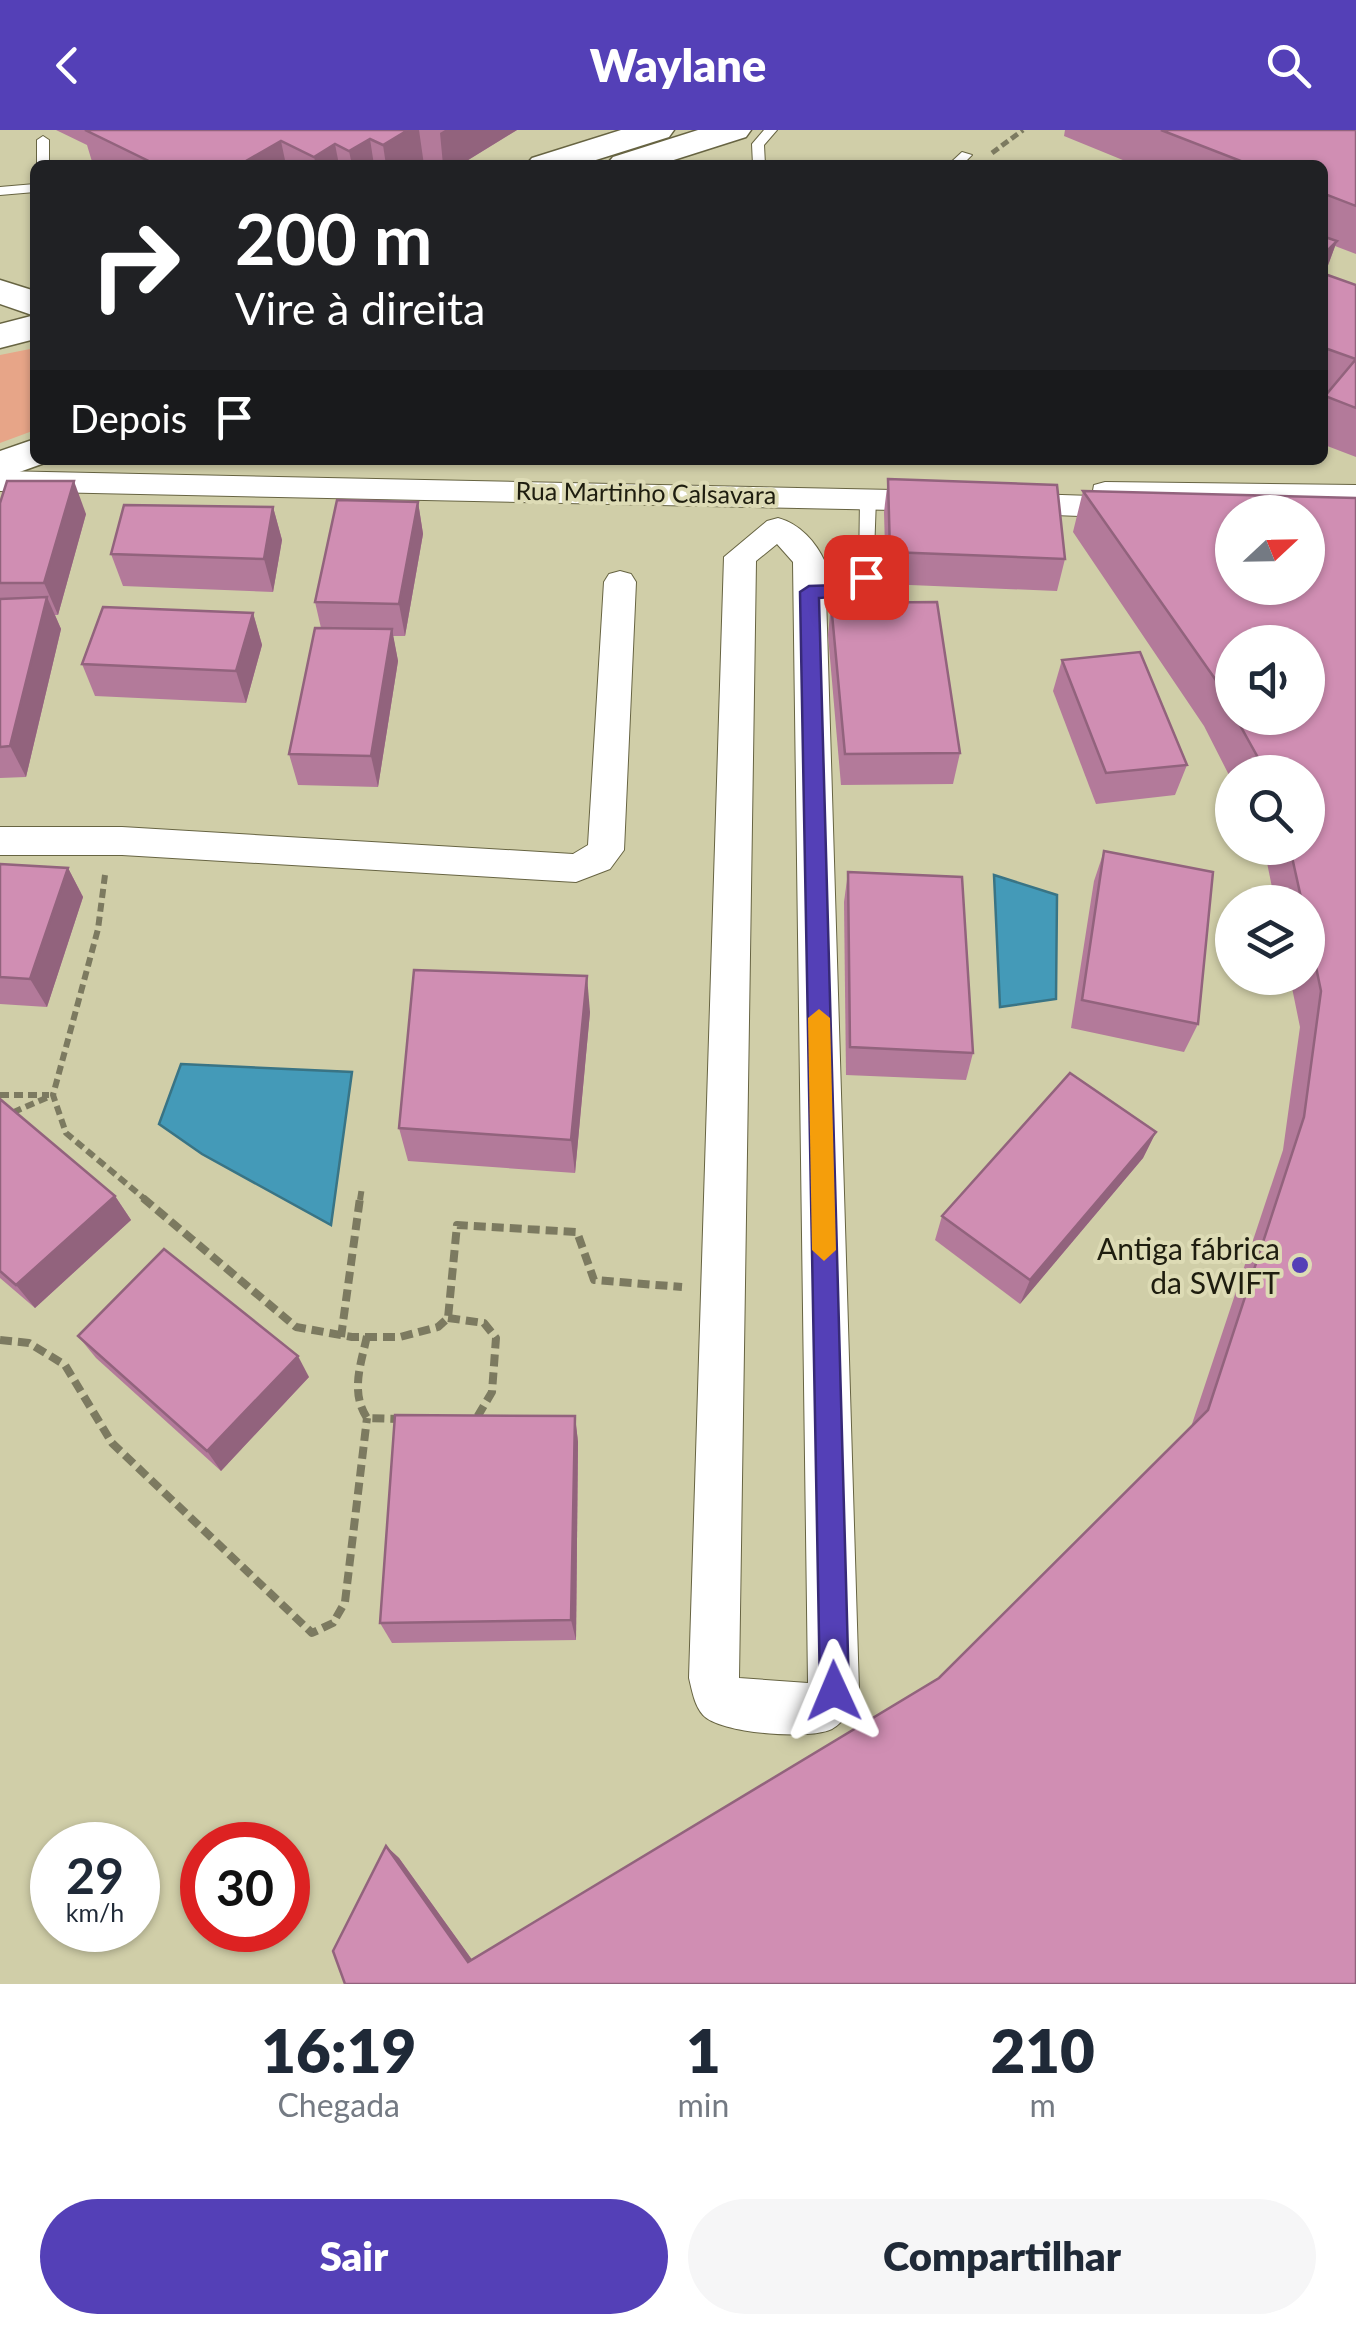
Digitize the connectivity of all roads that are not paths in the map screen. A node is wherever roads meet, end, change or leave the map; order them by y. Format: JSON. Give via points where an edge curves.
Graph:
{"nodes":[{"id":1,"x":658,"y":130,"type":"edge"},
{"id":2,"x":734,"y":130,"type":"edge"},
{"id":3,"x":770,"y":130,"type":"edge"},
{"id":4,"x":43,"y":140,"type":"dead end"},
{"id":5,"x":43,"y":160,"type":"edge"},
{"id":6,"x":560,"y":160,"type":"edge"},
{"id":7,"x":638,"y":160,"type":"edge"},
{"id":8,"x":759,"y":160,"type":"edge"},
{"id":9,"x":30,"y":188,"type":"edge"},
{"id":10,"x":0,"y":191,"type":"edge"},
{"id":11,"x":0,"y":292,"type":"edge"},
{"id":12,"x":30,"y":303,"type":"edge"},
{"id":13,"x":30,"y":327,"type":"edge"},
{"id":14,"x":0,"y":336,"type":"edge"},
{"id":15,"x":30,"y":454,"type":"edge"},
{"id":16,"x":216,"y":465,"type":"edge"},
{"id":17,"x":0,"y":466,"type":"edge"},
{"id":18,"x":0,"y":482,"type":"edge"},
{"id":19,"x":1356,"y":496,"type":"edge"},
{"id":20,"x":868,"y":498,"type":"junction"},
{"id":21,"x":780,"y":501,"type":"junction"},
{"id":22,"x":1215,"y":510,"type":"edge"},
{"id":23,"x":1325,"y":513,"type":"edge"},
{"id":24,"x":1356,"y":514,"type":"edge"},
{"id":25,"x":620,"y":582,"type":"dead end"},
{"id":26,"x":809,"y":592,"type":"junction"},
{"id":27,"x":0,"y":841,"type":"edge"}],
"edges":[{"from":1,"to":6,"type":"main road"},
{"from":2,"to":7,"type":"main road"},
{"from":3,"to":8,"type":"lane","via":[[758,144]]},
{"from":4,"to":5,"type":"lane"},
{"from":9,"to":10,"type":"lane"},
{"from":11,"to":12,"type":"main road"},
{"from":13,"to":14,"type":"main road"},
{"from":15,"to":17,"type":"main road"},
{"from":16,"to":21,"type":"street","name":"Rua Martinho Calsavara"},
{"from":18,"to":21,"type":"street","name":"Rua Martinho Calsavara"},
{"from":19,"to":21,"type":"street","name":"Rua Martinho Calsavara"},
{"from":20,"to":21,"type":"street","name":"Rua Martinho Calsavara"},
{"from":20,"to":22,"type":"street","name":"Rua Martinho Calsavara"},
{"from":20,"to":26,"type":"lane","via":[[866,577],[841,591]]},
{"from":21,"to":26,"type":"street","via":[[806,556]]},
{"from":21,"to":26,"type":"street","via":[[740,557],[714,1678],[718,1695],[729,1704],[819,1709],[834,1691]]},
{"from":23,"to":24,"type":"street"},
{"from":25,"to":27,"type":"street","via":[[606,850],[589,864]]}]}
